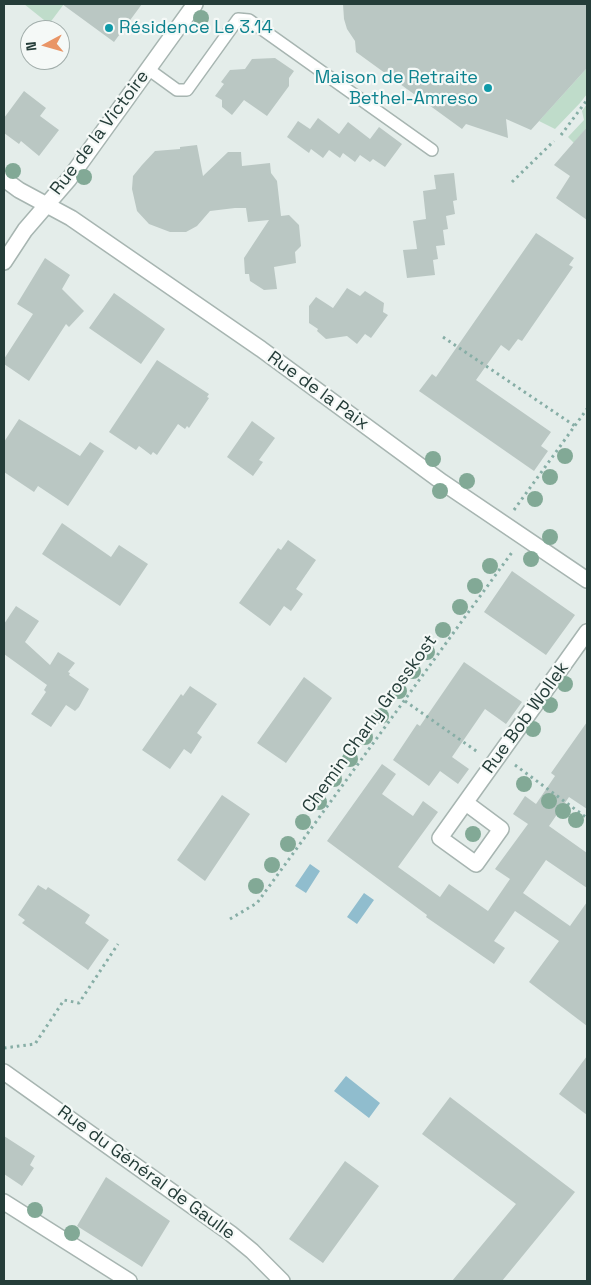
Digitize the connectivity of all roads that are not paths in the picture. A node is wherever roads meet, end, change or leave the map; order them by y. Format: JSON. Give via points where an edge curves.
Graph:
{"nodes":[{"id":1,"x":195,"y":4,"type":"edge"},
{"id":2,"x":148,"y":69,"type":"junction"},
{"id":3,"x":432,"y":150,"type":"dead end"},
{"id":4,"x":4,"y":179,"type":"edge"},
{"id":5,"x":46,"y":205,"type":"junction"},
{"id":6,"x":4,"y":262,"type":"edge"},
{"id":7,"x":587,"y":580,"type":"edge"},
{"id":8,"x":587,"y":632,"type":"edge"},
{"id":9,"x":466,"y":803,"type":"dead end"},
{"id":10,"x":4,"y":1072,"type":"edge"},
{"id":11,"x":4,"y":1202,"type":"edge"},
{"id":12,"x":276,"y":1279,"type":"edge"},
{"id":13,"x":129,"y":1281,"type":"edge"}],
"edges":[{"from":1,"to":2,"type":"street","name":"Rue de la Victoire"},
{"from":2,"to":3,"type":"lane","via":[[177,90],[187,90],[238,19],[249,20]]},
{"from":2,"to":5,"type":"street","name":"Rue de la Victoire"},
{"from":4,"to":5,"type":"street","name":"Rue de la Paix"},
{"from":5,"to":6,"type":"street","name":"Rue de la Victoire"},
{"from":5,"to":7,"type":"street","name":"Rue de la Paix","via":[[71,218],[253,343],[442,482]]},
{"from":8,"to":9,"type":"street","name":"Rue Bob Wollek"},
{"from":10,"to":12,"type":"street","name":"Rue du Général de Gaulle","via":[[230,1233]]},
{"from":11,"to":13,"type":"street"}]}
